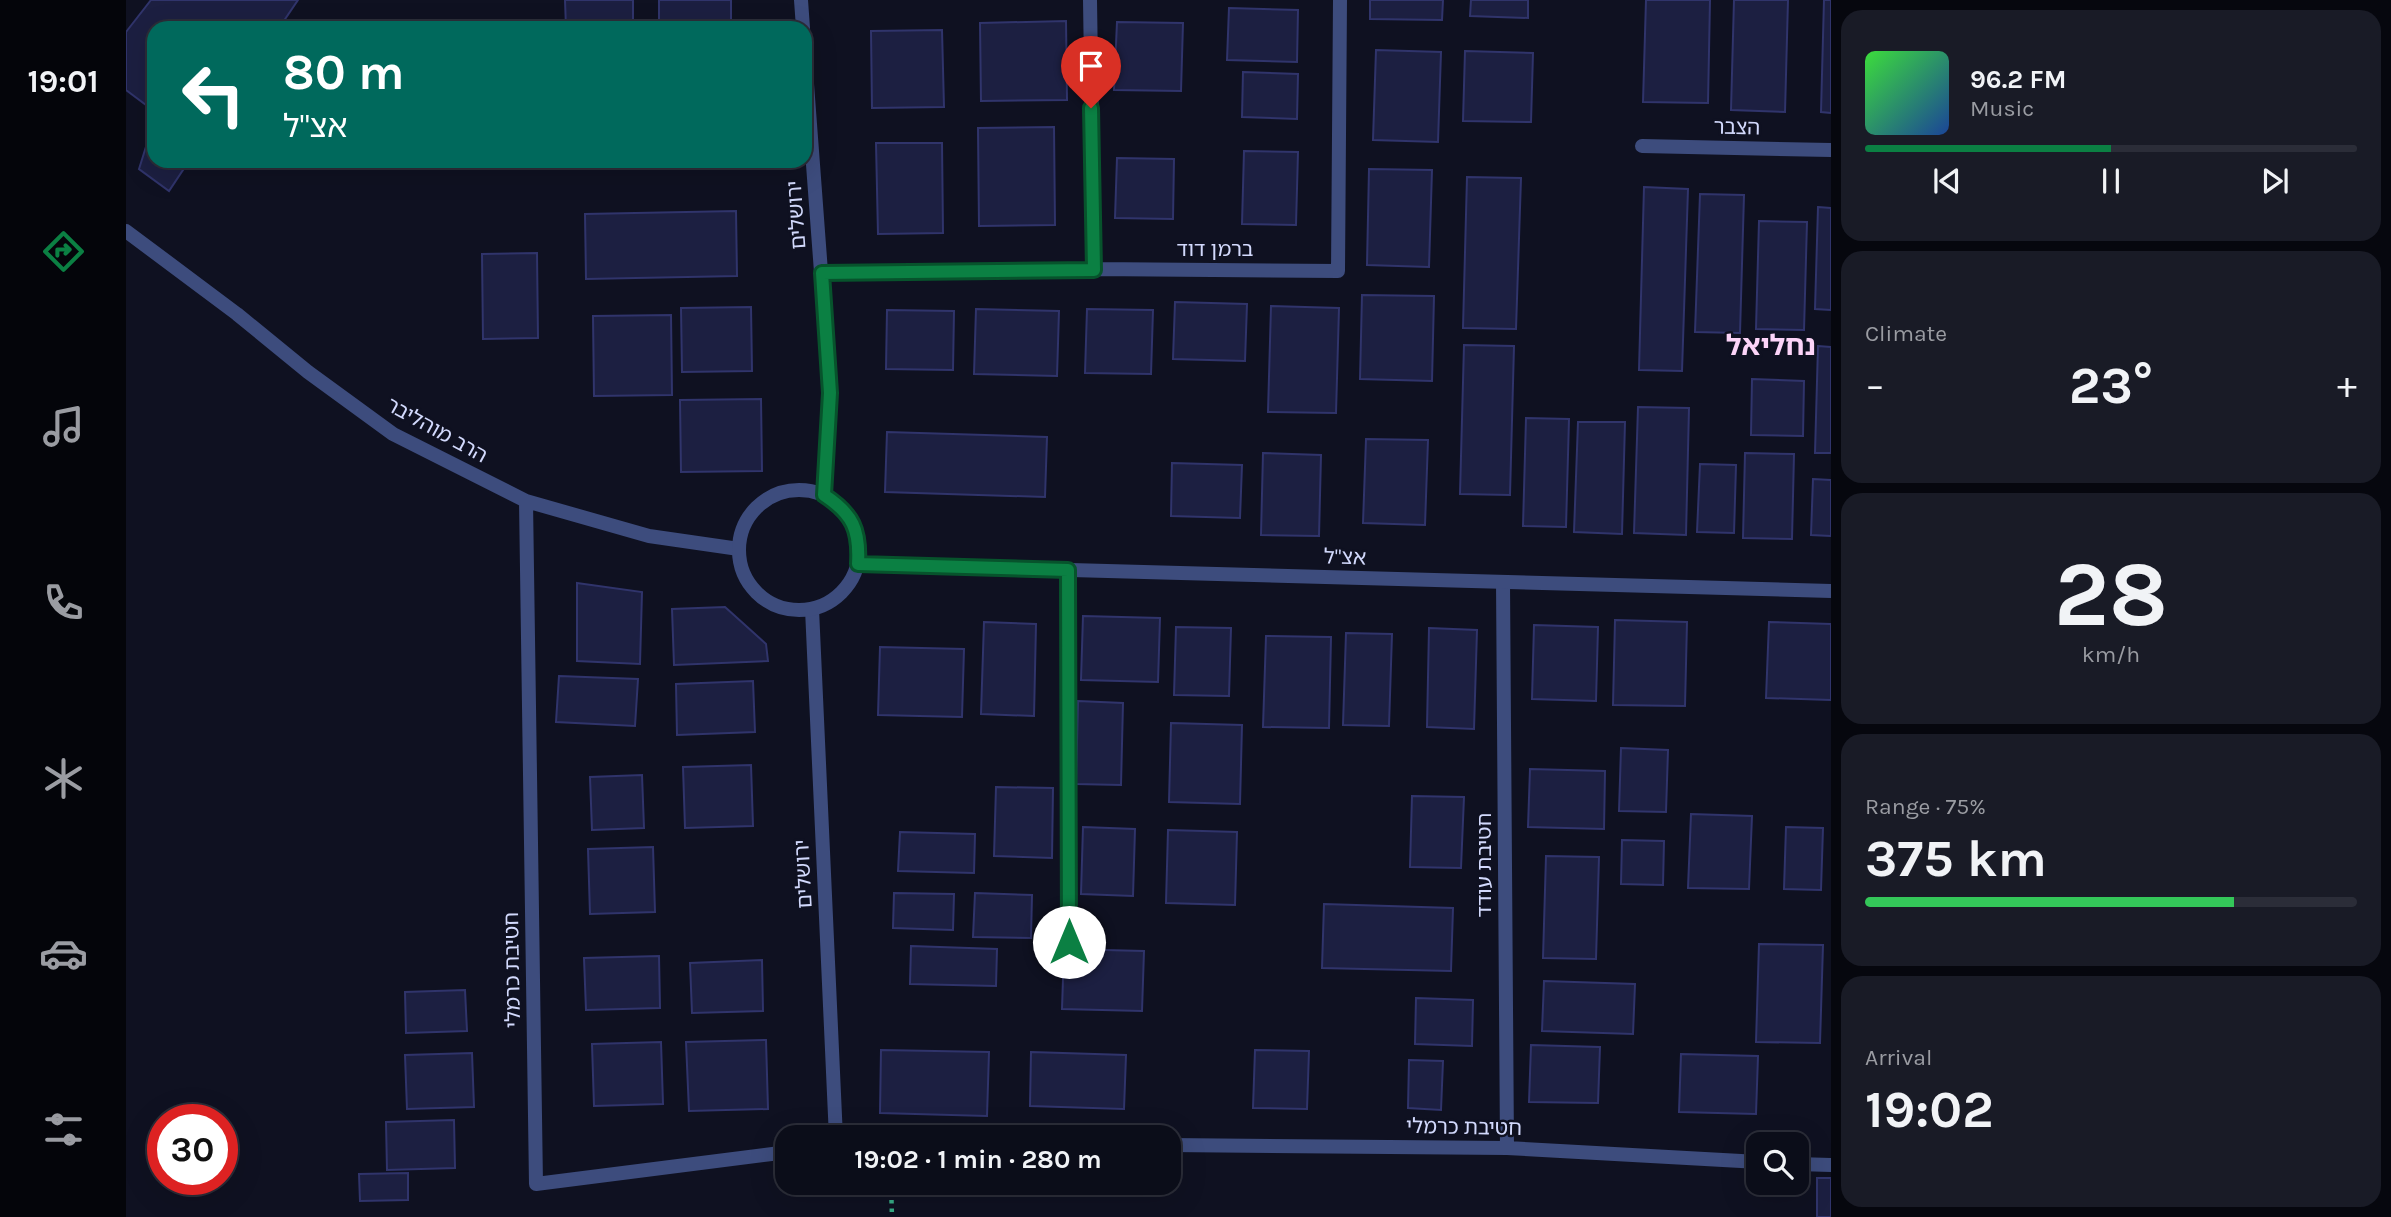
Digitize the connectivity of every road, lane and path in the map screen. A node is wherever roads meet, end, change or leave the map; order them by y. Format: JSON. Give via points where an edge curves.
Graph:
{"nodes":[{"id":1,"x":801,"y":0,"type":"edge"},
{"id":2,"x":1090,"y":0,"type":"edge"},
{"id":3,"x":1340,"y":0,"type":"edge"},
{"id":4,"x":802,"y":21,"type":"edge"},
{"id":5,"x":812,"y":146,"type":"edge"},
{"id":6,"x":1642,"y":146,"type":"dead end"},
{"id":7,"x":1831,"y":150,"type":"edge"},
{"id":8,"x":126,"y":231,"type":"edge"},
{"id":9,"x":1094,"y":270,"type":"junction"},
{"id":10,"x":822,"y":273,"type":"junction"},
{"id":11,"x":824,"y":495,"type":"junction"},
{"id":12,"x":526,"y":501,"type":"junction"},
{"id":13,"x":738,"y":549,"type":"junction"},
{"id":14,"x":858,"y":564,"type":"junction"},
{"id":15,"x":1068,"y":570,"type":"junction"},
{"id":16,"x":1503,"y":582,"type":"junction"},
{"id":17,"x":1831,"y":591,"type":"edge"},
{"id":18,"x":811,"y":609,"type":"junction"},
{"id":19,"x":1069,"y":942,"type":"dead end"},
{"id":20,"x":835,"y":1125,"type":"edge"},
{"id":21,"x":1181,"y":1145,"type":"edge"},
{"id":22,"x":1507,"y":1148,"type":"junction"},
{"id":23,"x":775,"y":1154,"type":"edge"},
{"id":24,"x":1746,"y":1161,"type":"edge"},
{"id":25,"x":1809,"y":1164,"type":"edge"},
{"id":26,"x":1831,"y":1165,"type":"edge"},
{"id":27,"x":891,"y":1195,"type":"edge"},
{"id":28,"x":892,"y":1217,"type":"edge"}],
"edges":[{"from":1,"to":4,"type":"street"},
{"from":2,"to":9,"type":"street"},
{"from":3,"to":9,"type":"street","name":"ברמן דוד","via":[[1338,271]]},
{"from":5,"to":10,"type":"street","name":"ירושלים"},
{"from":6,"to":7,"type":"street","name":"הצבר"},
{"from":8,"to":12,"type":"street","name":"הרב מוהליבר","via":[[393,434]]},
{"from":9,"to":10,"type":"street","name":"ברמן דוד"},
{"from":10,"to":11,"type":"street","name":"ירושלים","via":[[830,393]]},
{"from":11,"to":13,"type":"street","via":[[785,491],[767,499],[752,512]]},
{"from":11,"to":14,"type":"street","via":[[853,523],[859,543]]},
{"from":12,"to":13,"type":"street","name":"הרב מוהליבר","via":[[649,536]]},
{"from":12,"to":23,"type":"street","name":"חטיבת כרמלי","via":[[536,1184]]},
{"from":13,"to":18,"type":"street","via":[[748,583],[761,596],[776,606]]},
{"from":14,"to":15,"type":"street","name":"אצ\"ל"},
{"from":14,"to":18,"type":"street","via":[[841,593]]},
{"from":15,"to":16,"type":"street","name":"אצ\"ל"},
{"from":15,"to":19,"type":"street"},
{"from":16,"to":17,"type":"street","name":"אצ\"ל"},
{"from":16,"to":22,"type":"street","name":"חטיבת עודד"},
{"from":18,"to":20,"type":"street","name":"ירושלים"},
{"from":21,"to":22,"type":"street","name":"חטיבת כרמלי"},
{"from":22,"to":24,"type":"street","name":"חטיבת כרמלי"},
{"from":25,"to":26,"type":"street"},
{"from":27,"to":28,"type":"path"}]}
